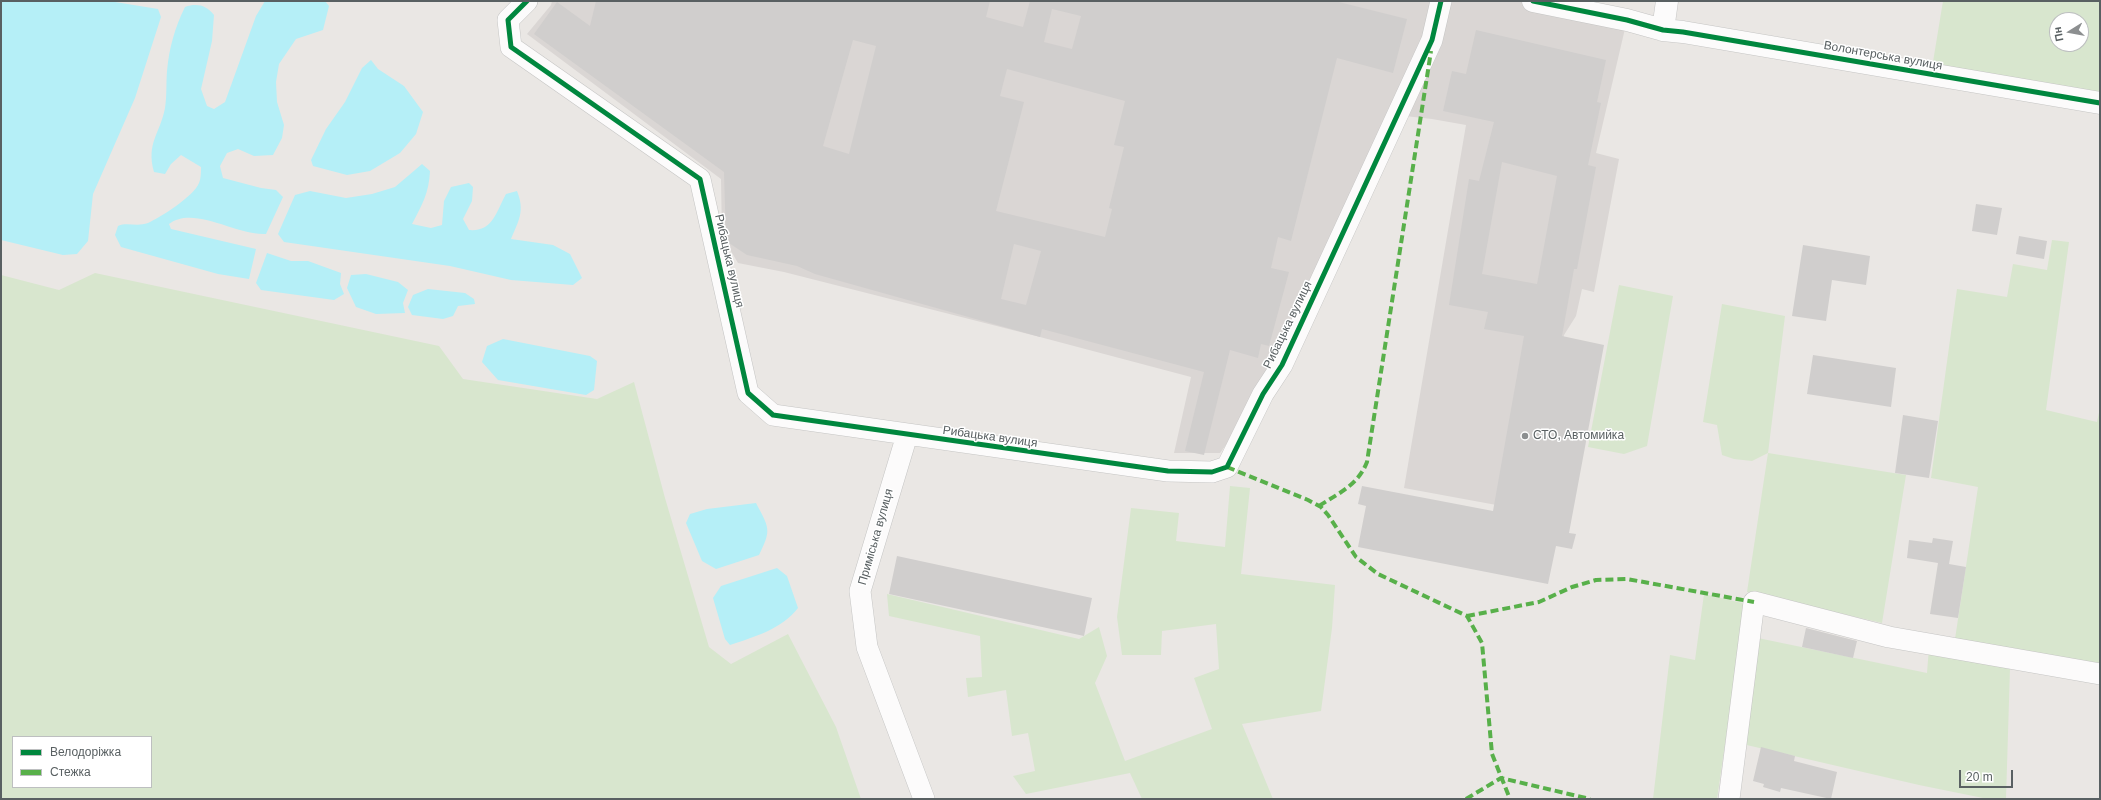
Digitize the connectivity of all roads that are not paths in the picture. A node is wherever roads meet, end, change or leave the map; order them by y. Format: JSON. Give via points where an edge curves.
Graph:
{"nodes":[{"id":1,"x":527,"y":1,"type":"edge"},
{"id":2,"x":1441,"y":1,"type":"edge"},
{"id":3,"x":1533,"y":1,"type":"edge"},
{"id":4,"x":1668,"y":1,"type":"edge"},
{"id":5,"x":1663,"y":30,"type":"junction"},
{"id":6,"x":2100,"y":103,"type":"edge"},
{"id":7,"x":907,"y":435,"type":"junction"},
{"id":8,"x":2100,"y":674,"type":"edge"},
{"id":9,"x":924,"y":799,"type":"edge"},
{"id":10,"x":1729,"y":799,"type":"edge"}],
"edges":[{"from":1,"to":7,"type":"street","name":"Рибацька вулиця","via":[[508,20],[512,47],[700,179],[748,394],[773,415]]},
{"from":2,"to":7,"type":"street","name":"Рибацька вулиця","via":[[1432,40],[1282,365],[1263,394],[1227,467],[1212,472],[1168,471]]},
{"from":3,"to":5,"type":"street","name":"Волонтерська вулиця"},
{"from":4,"to":5,"type":"street"},
{"from":5,"to":6,"type":"street","name":"Волонтерська вулиця"},
{"from":7,"to":9,"type":"street","name":"Приміська вулиця","via":[[860,591],[867,647]]},
{"from":8,"to":10,"type":"street","via":[[1889,637],[1754,602]]}]}
